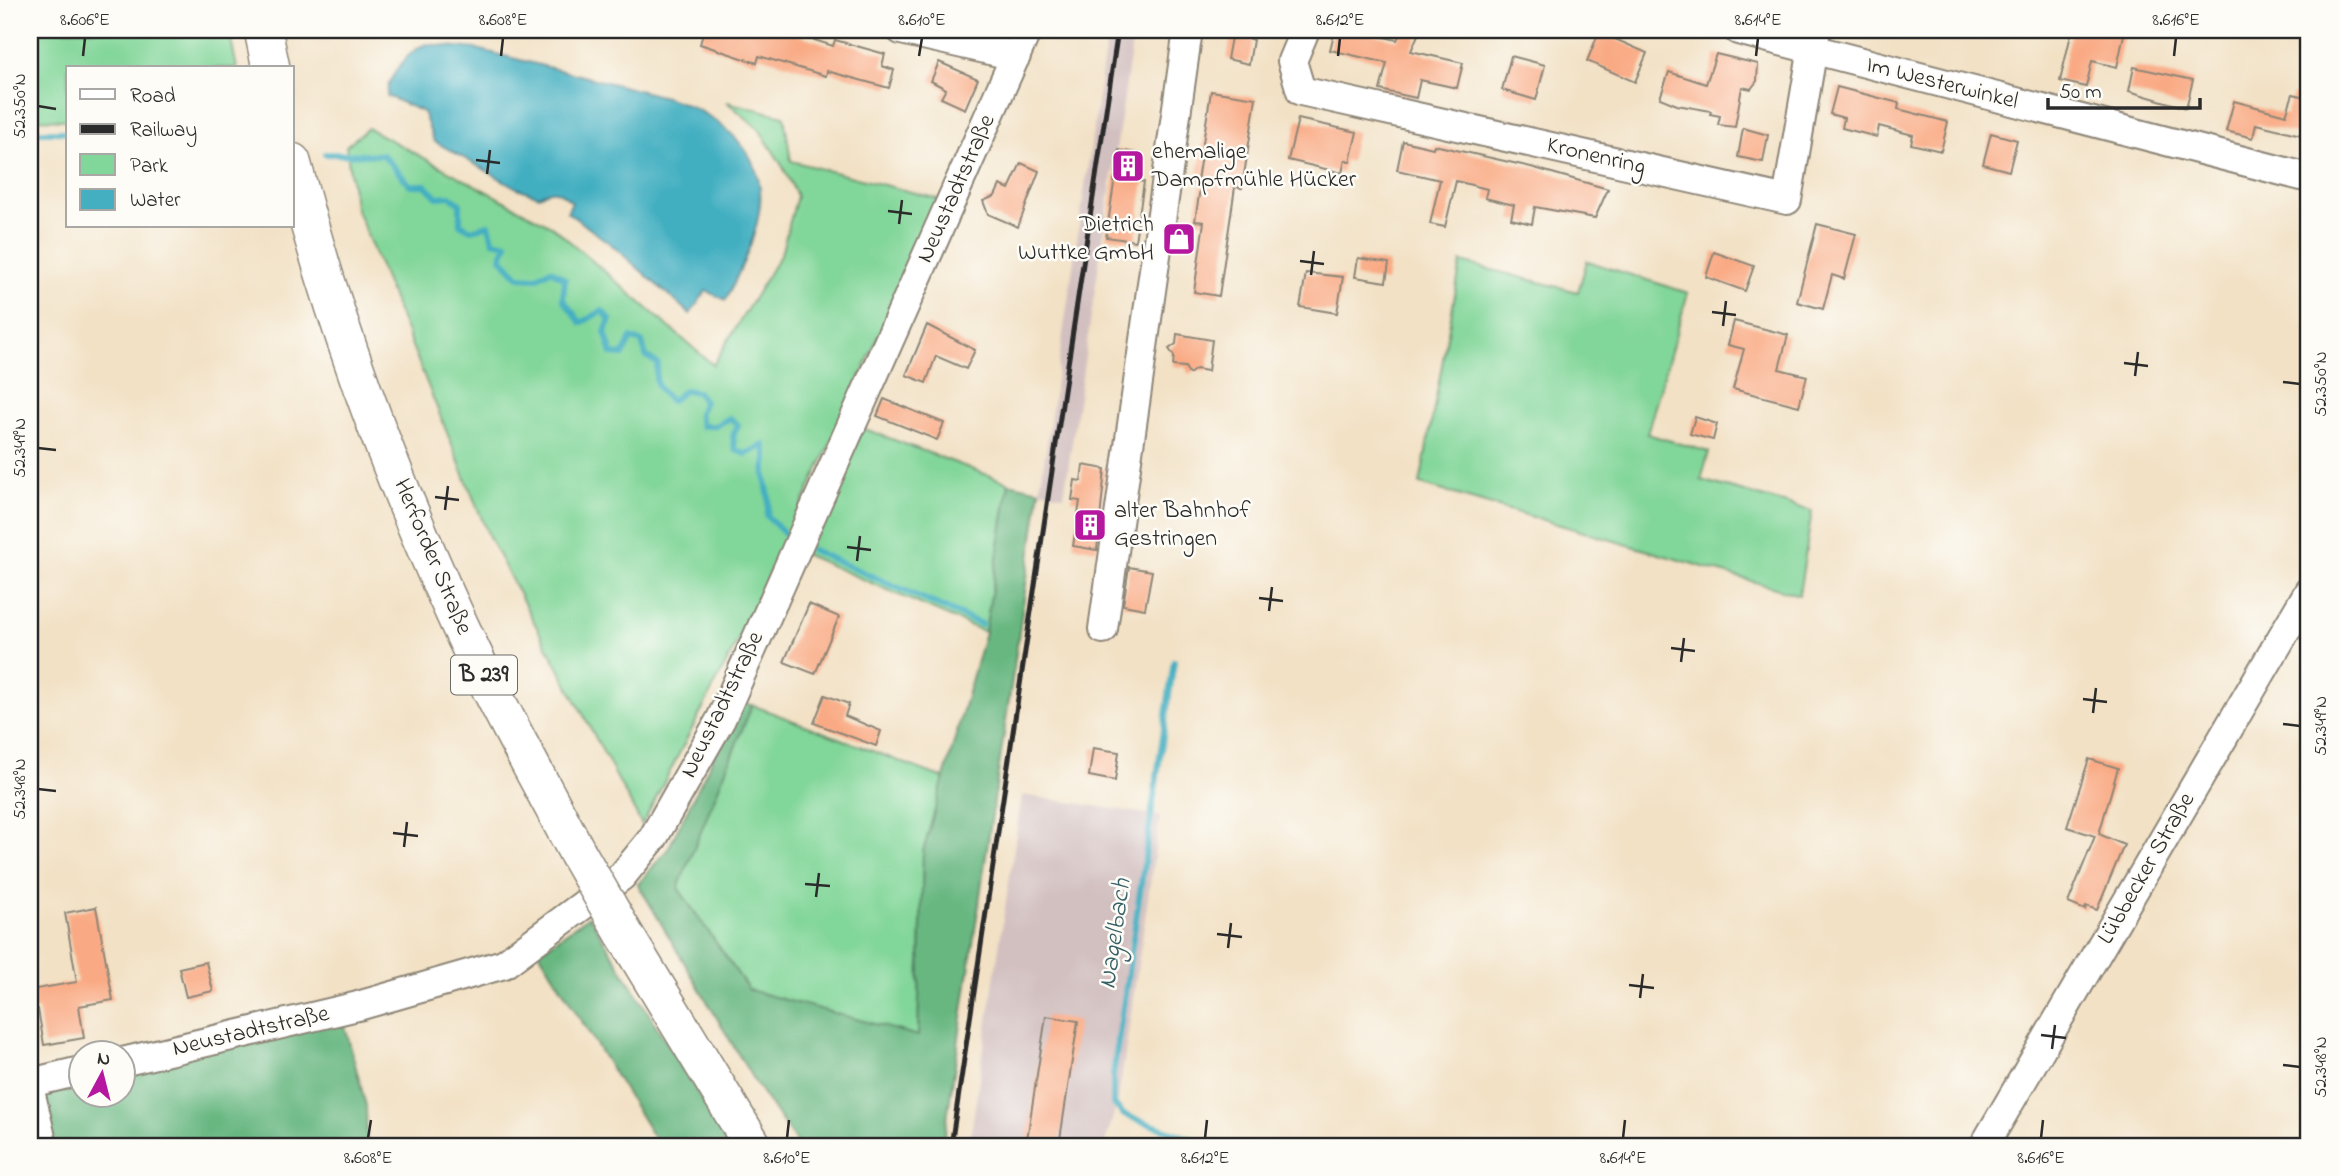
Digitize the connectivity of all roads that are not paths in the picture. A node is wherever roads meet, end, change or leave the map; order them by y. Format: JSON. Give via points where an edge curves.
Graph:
{"nodes":[{"id":1,"x":263,"y":30,"type":"edge"},
{"id":2,"x":901,"y":30,"type":"edge"},
{"id":3,"x":1027,"y":30,"type":"edge"},
{"id":4,"x":1188,"y":30,"type":"edge"},
{"id":5,"x":1306,"y":30,"type":"edge"},
{"id":6,"x":1738,"y":30,"type":"edge"},
{"id":7,"x":1814,"y":40,"type":"edge"},
{"id":8,"x":1016,"y":56,"type":"junction"},
{"id":9,"x":271,"y":66,"type":"edge"},
{"id":10,"x":294,"y":169,"type":"edge"},
{"id":11,"x":2309,"y":178,"type":"edge"},
{"id":12,"x":2309,"y":591,"type":"edge"},
{"id":13,"x":1103,"y":629,"type":"dead end"},
{"id":14,"x":136,"y":1059,"type":"edge"},
{"id":15,"x":66,"y":1075,"type":"edge"},
{"id":16,"x":30,"y":1083,"type":"edge"},
{"id":17,"x":30,"y":1091,"type":"edge"},
{"id":18,"x":43,"y":1146,"type":"edge"},
{"id":19,"x":753,"y":1146,"type":"edge"},
{"id":20,"x":1984,"y":1146,"type":"edge"}],
"edges":[{"from":1,"to":9,"type":"main road"},
{"from":2,"to":8,"type":"street"},
{"from":3,"to":8,"type":"street","name":"Neustadtstraße"},
{"from":4,"to":13,"type":"street"},
{"from":5,"to":7,"type":"street","name":"Kronenring","via":[[1292,61],[1301,91],[1787,200]]},
{"from":6,"to":7,"type":"street","name":"Im Westerwinkel"},
{"from":7,"to":11,"type":"street","name":"Im Westerwinkel"},
{"from":8,"to":14,"type":"street","name":"Neustadtstraße","via":[[721,719],[653,838],[622,876],[504,964],[358,1006]]},
{"from":10,"to":19,"type":"main road","name":"Herforder Straße","number":"B 239","bridge":true,"via":[[344,337],[403,493],[478,663],[577,852]]},
{"from":12,"to":20,"type":"street","name":"Lübbecker Straße"},
{"from":15,"to":16,"type":"street"},
{"from":17,"to":18,"type":"street"}]}
